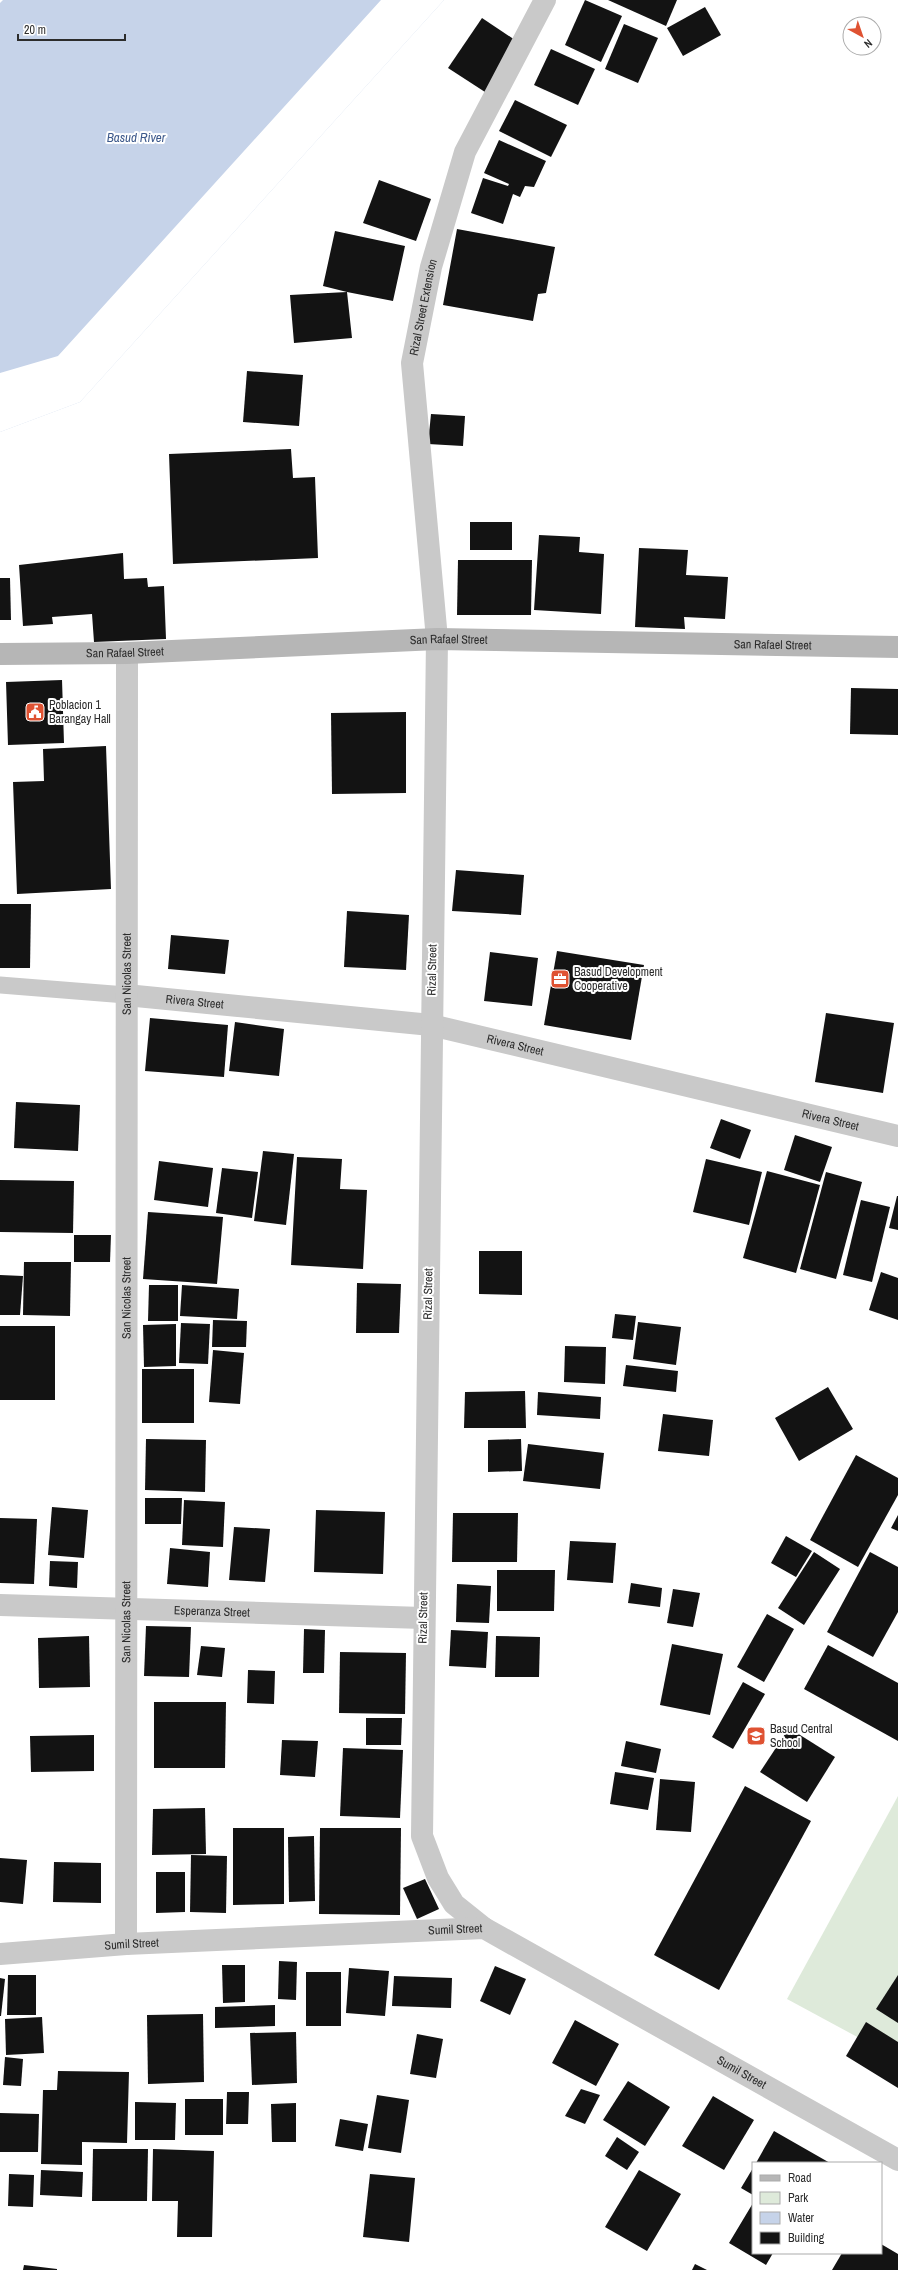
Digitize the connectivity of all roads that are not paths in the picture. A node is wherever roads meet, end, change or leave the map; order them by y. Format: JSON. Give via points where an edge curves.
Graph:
{"nodes":[{"id":1,"x":545,"y":0,"type":"edge"},
{"id":2,"x":437,"y":639,"type":"junction"},
{"id":3,"x":898,"y":646,"type":"edge"},
{"id":4,"x":127,"y":652,"type":"junction"},
{"id":5,"x":0,"y":654,"type":"edge"},
{"id":6,"x":0,"y":985,"type":"edge"},
{"id":7,"x":126,"y":995,"type":"junction"},
{"id":8,"x":431,"y":1025,"type":"junction"},
{"id":9,"x":898,"y":1136,"type":"edge"},
{"id":10,"x":0,"y":1605,"type":"edge"},
{"id":11,"x":125,"y":1608,"type":"junction"},
{"id":12,"x":423,"y":1618,"type":"junction"},
{"id":13,"x":484,"y":1928,"type":"junction"},
{"id":14,"x":126,"y":1944,"type":"junction"},
{"id":15,"x":0,"y":1954,"type":"edge"},
{"id":16,"x":898,"y":2160,"type":"edge"}],
"edges":[{"from":1,"to":2,"type":"street","name":"Rizal Street Extension","via":[[465,152],[431,267],[412,363]]},
{"from":2,"to":3,"type":"main road","name":"San Rafael Street"},
{"from":2,"to":4,"type":"main road","name":"San Rafael Street"},
{"from":2,"to":8,"type":"street","name":"Rizal Street"},
{"from":4,"to":5,"type":"main road","name":"San Rafael Street"},
{"from":4,"to":7,"type":"street","name":"San Nicolas Street"},
{"from":6,"to":7,"type":"lane"},
{"from":7,"to":8,"type":"street","name":"Rivera Street"},
{"from":7,"to":11,"type":"street","name":"San Nicolas Street"},
{"from":8,"to":9,"type":"street","name":"Rivera Street"},
{"from":8,"to":12,"type":"street","name":"Rizal Street"},
{"from":10,"to":11,"type":"street","name":"Esperanza Street"},
{"from":11,"to":12,"type":"street","name":"Esperanza Street"},
{"from":11,"to":14,"type":"street","name":"San Nicolas Street"},
{"from":12,"to":13,"type":"street","name":"Rizal Street","via":[[422,1836],[438,1878],[454,1904]]},
{"from":13,"to":14,"type":"street","name":"Sumil Street"},
{"from":13,"to":16,"type":"street","name":"Sumil Street"},
{"from":14,"to":15,"type":"street","name":"Sumil Street"}]}
